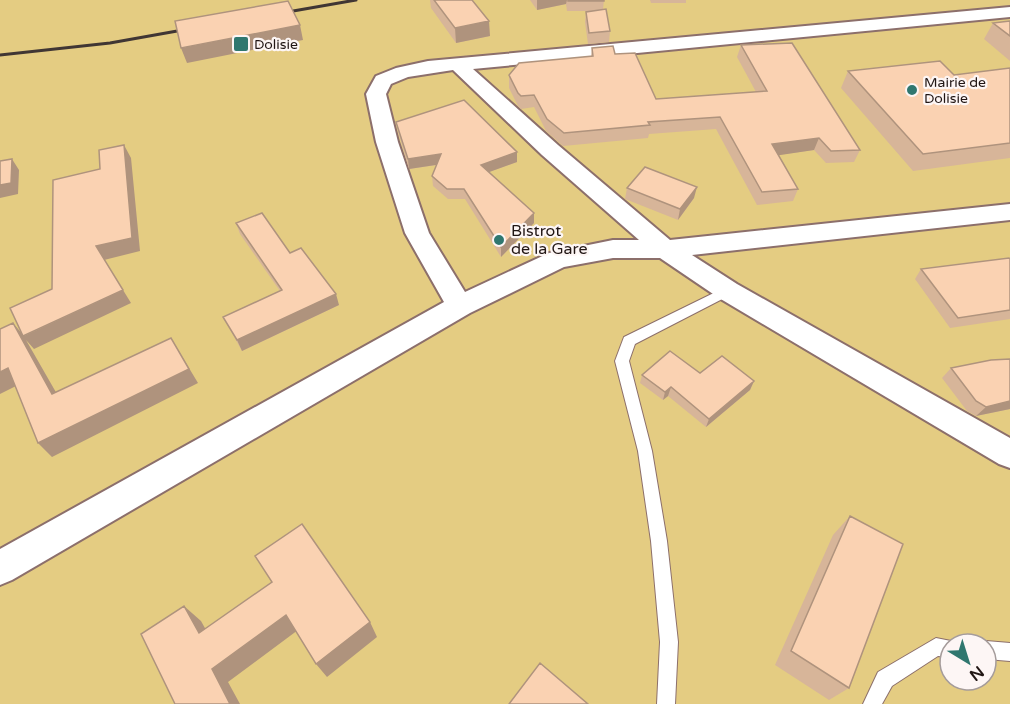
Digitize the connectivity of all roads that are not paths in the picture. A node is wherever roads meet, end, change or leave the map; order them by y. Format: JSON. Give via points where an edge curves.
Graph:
{"nodes":[{"id":1,"x":1010,"y":12,"type":"edge"},
{"id":2,"x":458,"y":65,"type":"junction"},
{"id":3,"x":1010,"y":212,"type":"edge"},
{"id":4,"x":665,"y":249,"type":"junction"},
{"id":5,"x":728,"y":291,"type":"junction"},
{"id":6,"x":460,"y":306,"type":"junction"},
{"id":7,"x":1010,"y":454,"type":"edge"},
{"id":8,"x":0,"y":568,"type":"edge"},
{"id":9,"x":938,"y":647,"type":"edge"},
{"id":10,"x":666,"y":704,"type":"edge"},
{"id":11,"x":872,"y":704,"type":"edge"}],
"edges":[{"from":1,"to":2,"type":"street"},
{"from":2,"to":4,"type":"street"},
{"from":2,"to":6,"type":"street","via":[[403,72],[383,80],[376,94],[387,142],[417,233]]},
{"from":3,"to":4,"type":"street"},
{"from":4,"to":5,"type":"street"},
{"from":4,"to":6,"type":"street","via":[[613,249],[558,259]]},
{"from":5,"to":7,"type":"street"},
{"from":5,"to":10,"type":"lane","via":[[629,341],[622,361],[645,451],[659,541],[669,642]]},
{"from":6,"to":8,"type":"street"},
{"from":9,"to":11,"type":"lane","via":[[885,679]]}]}
